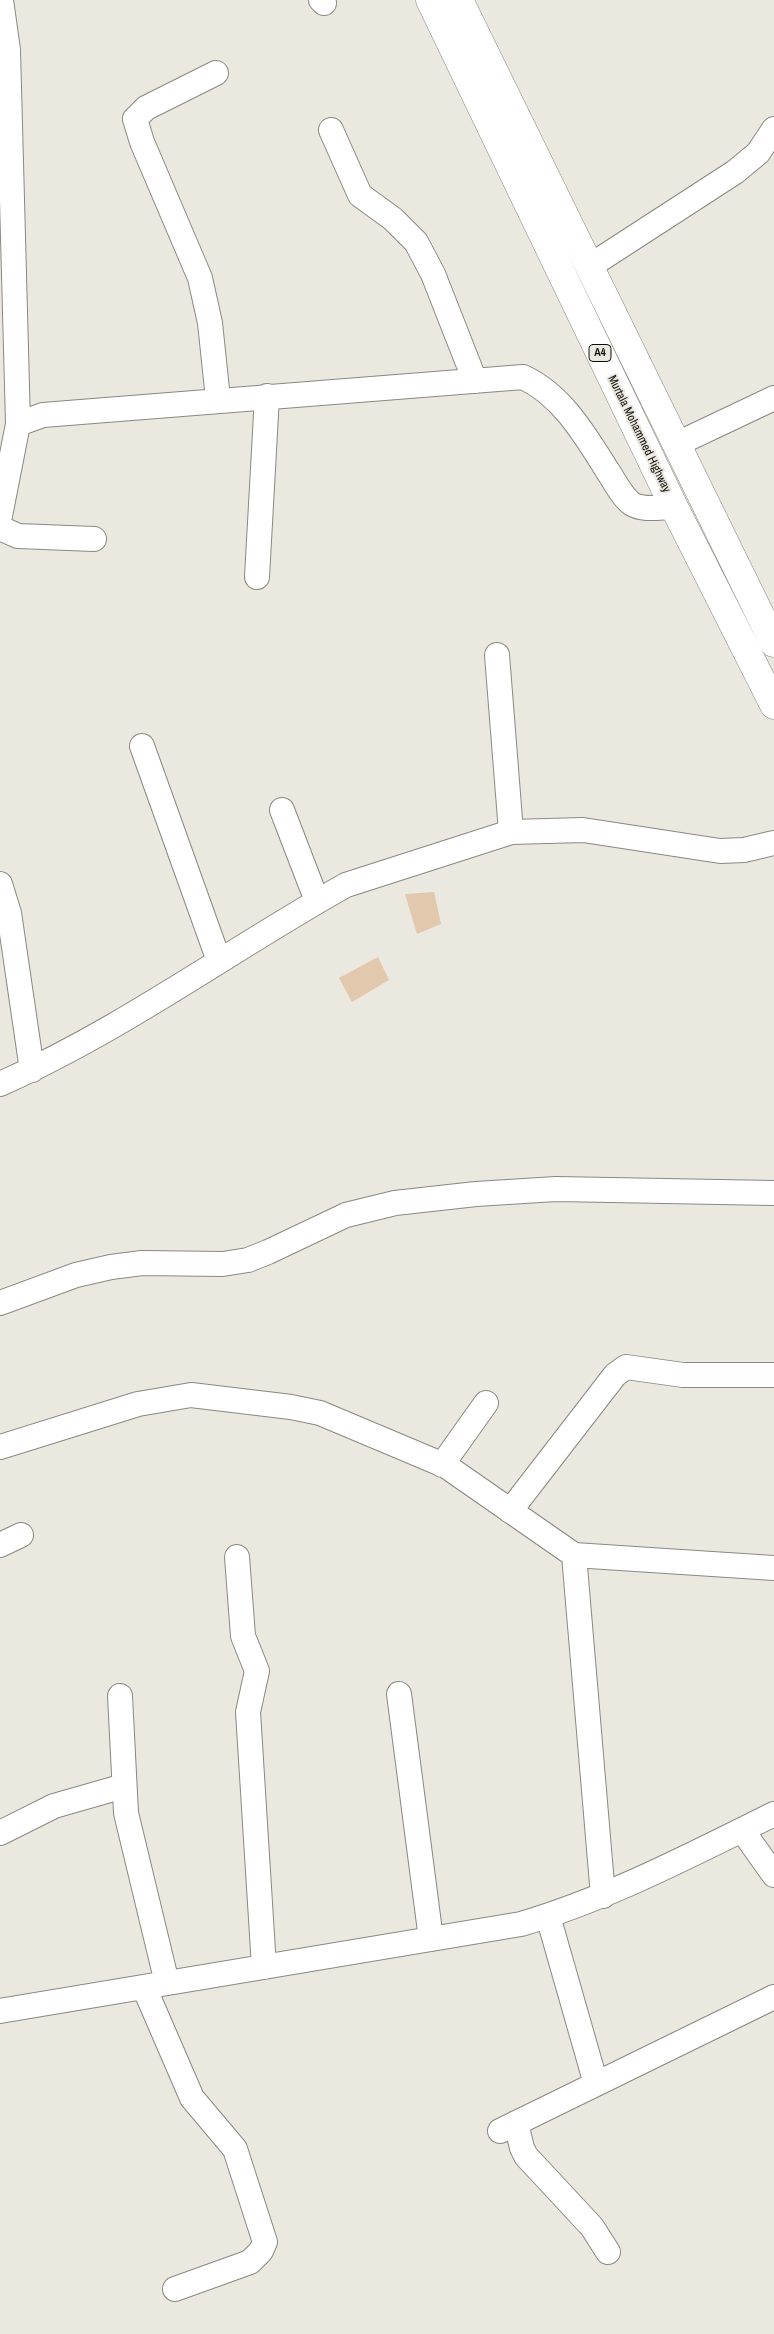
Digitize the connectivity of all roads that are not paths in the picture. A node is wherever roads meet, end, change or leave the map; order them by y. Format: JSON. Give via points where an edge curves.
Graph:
{"nodes":[{"id":1,"x":1,"y":0,"type":"edge"},
{"id":2,"x":430,"y":0,"type":"edge"},
{"id":3,"x":459,"y":0,"type":"edge"},
{"id":4,"x":4,"y":50,"type":"edge"},
{"id":5,"x":216,"y":73,"type":"dead end"},
{"id":6,"x":774,"y":129,"type":"edge"},
{"id":7,"x":330,"y":130,"type":"dead end"},
{"id":8,"x":590,"y":266,"type":"junction"},
{"id":9,"x":475,"y":381,"type":"junction"},
{"id":10,"x":267,"y":396,"type":"junction"},
{"id":11,"x":774,"y":398,"type":"edge"},
{"id":12,"x":218,"y":399,"type":"junction"},
{"id":13,"x":18,"y":424,"type":"junction"},
{"id":14,"x":677,"y":444,"type":"junction"},
{"id":15,"x":674,"y":507,"type":"junction"},
{"id":16,"x":0,"y":516,"type":"edge"},
{"id":17,"x":0,"y":528,"type":"edge"},
{"id":18,"x":94,"y":539,"type":"dead end"},
{"id":19,"x":257,"y":577,"type":"dead end"},
{"id":20,"x":774,"y":643,"type":"edge"},
{"id":21,"x":497,"y":655,"type":"dead end"},
{"id":22,"x":774,"y":705,"type":"edge"},
{"id":23,"x":142,"y":746,"type":"dead end"},
{"id":24,"x":282,"y":810,"type":"dead end"},
{"id":25,"x":512,"y":832,"type":"junction"},
{"id":26,"x":774,"y":843,"type":"edge"},
{"id":27,"x":0,"y":886,"type":"edge"},
{"id":28,"x":317,"y":901,"type":"junction"},
{"id":29,"x":219,"y":961,"type":"junction"},
{"id":30,"x":32,"y":1070,"type":"junction"},
{"id":31,"x":0,"y":1084,"type":"edge"},
{"id":32,"x":774,"y":1193,"type":"edge"},
{"id":33,"x":0,"y":1303,"type":"edge"},
{"id":34,"x":774,"y":1374,"type":"edge"},
{"id":35,"x":486,"y":1403,"type":"dead end"},
{"id":36,"x":0,"y":1447,"type":"edge"},
{"id":37,"x":442,"y":1465,"type":"junction"},
{"id":38,"x":510,"y":1511,"type":"junction"},
{"id":39,"x":574,"y":1555,"type":"junction"},
{"id":40,"x":237,"y":1557,"type":"dead end"},
{"id":41,"x":774,"y":1568,"type":"edge"},
{"id":42,"x":399,"y":1694,"type":"dead end"},
{"id":43,"x":120,"y":1696,"type":"dead end"},
{"id":44,"x":124,"y":1786,"type":"junction"},
{"id":45,"x":774,"y":1814,"type":"edge"},
{"id":46,"x":742,"y":1830,"type":"junction"},
{"id":47,"x":0,"y":1833,"type":"edge"},
{"id":48,"x":774,"y":1875,"type":"edge"},
{"id":49,"x":603,"y":1896,"type":"junction"},
{"id":50,"x":548,"y":1916,"type":"junction"},
{"id":51,"x":431,"y":1939,"type":"junction"},
{"id":52,"x":264,"y":1967,"type":"junction"},
{"id":53,"x":155,"y":1985,"type":"junction"},
{"id":54,"x":774,"y":1997,"type":"edge"},
{"id":55,"x":0,"y":2011,"type":"edge"},
{"id":56,"x":596,"y":2084,"type":"junction"},
{"id":57,"x":608,"y":2252,"type":"dead end"},
{"id":58,"x":175,"y":2289,"type":"dead end"}],
"edges":[{"from":1,"to":4,"type":"street"},
{"from":2,"to":15,"type":"highway","name":"Murtala Mohammed Highway","number":"A4"},
{"from":3,"to":8,"type":"highway","number":"A4"},
{"from":4,"to":13,"type":"street"},
{"from":5,"to":12,"type":"street","via":[[146,108],[135,119],[200,278],[210,323]]},
{"from":6,"to":8,"type":"street","via":[[758,153],[735,172]]},
{"from":7,"to":9,"type":"street","via":[[360,196],[393,219],[416,242],[433,274]]},
{"from":8,"to":14,"type":"highway","number":"A4"},
{"from":9,"to":10,"type":"street"},
{"from":9,"to":15,"type":"street","via":[[523,377],[538,384],[553,395],[582,431],[632,504],[645,508]]},
{"from":10,"to":12,"type":"street"},
{"from":10,"to":19,"type":"street"},
{"from":11,"to":14,"type":"street"},
{"from":12,"to":13,"type":"street","via":[[43,415]]},
{"from":13,"to":16,"type":"street"},
{"from":14,"to":20,"type":"highway","number":"A4"},
{"from":15,"to":22,"type":"highway","name":"Murtala Mohammed Highway","number":"A4"},
{"from":17,"to":18,"type":"street","via":[[18,536]]},
{"from":21,"to":25,"type":"street"},
{"from":23,"to":29,"type":"street"},
{"from":24,"to":28,"type":"street"},
{"from":25,"to":26,"type":"street","via":[[583,830],[720,851],[744,850]]},
{"from":25,"to":28,"type":"street","via":[[382,871]]},
{"from":27,"to":30,"type":"street","via":[[10,914]]},
{"from":28,"to":29,"type":"street"},
{"from":29,"to":30,"type":"street"},
{"from":30,"to":31,"type":"street"},
{"from":32,"to":33,"type":"street","via":[[556,1189],[395,1203],[346,1214],[248,1260],[223,1264],[111,1266],[76,1275]]},
{"from":34,"to":38,"type":"street","via":[[684,1375],[626,1367],[615,1375]]},
{"from":35,"to":37,"type":"street"},
{"from":36,"to":37,"type":"street","via":[[138,1404],[191,1395],[248,1400],[320,1413]]},
{"from":37,"to":38,"type":"street"},
{"from":38,"to":39,"type":"street"},
{"from":39,"to":41,"type":"street"},
{"from":39,"to":49,"type":"street"},
{"from":40,"to":52,"type":"street","via":[[243,1636],[256,1671],[248,1712]]},
{"from":42,"to":51,"type":"street"},
{"from":43,"to":44,"type":"street"},
{"from":44,"to":47,"type":"street","via":[[54,1806]]},
{"from":44,"to":53,"type":"street"},
{"from":45,"to":46,"type":"street"},
{"from":46,"to":48,"type":"street"},
{"from":46,"to":49,"type":"street"},
{"from":49,"to":50,"type":"street"},
{"from":50,"to":51,"type":"street"},
{"from":50,"to":56,"type":"street"},
{"from":51,"to":52,"type":"street"},
{"from":52,"to":53,"type":"street"},
{"from":53,"to":55,"type":"street"},
{"from":53,"to":58,"type":"street","via":[[192,2098],[235,2149],[265,2242],[250,2262]]},
{"from":54,"to":56,"type":"street"},
{"from":56,"to":57,"type":"street","via":[[508,2127],[526,2156],[575,2207]]}]}
